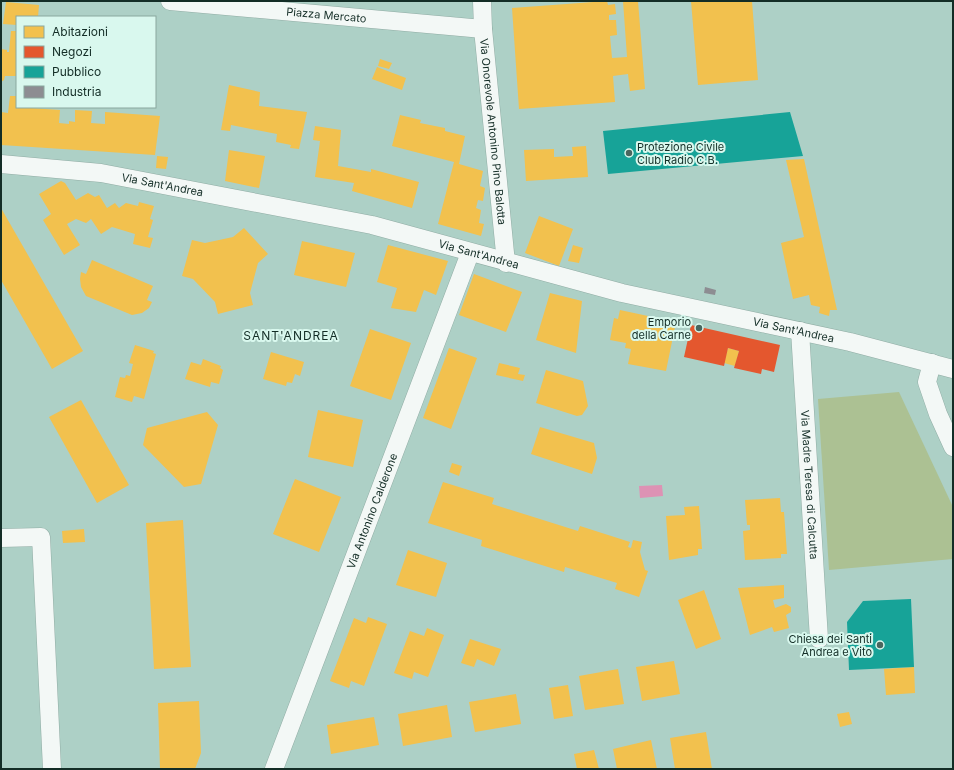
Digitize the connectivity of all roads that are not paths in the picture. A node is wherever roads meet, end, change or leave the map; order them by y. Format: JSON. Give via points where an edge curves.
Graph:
{"nodes":[{"id":1,"x":170,"y":1,"type":"edge"},
{"id":2,"x":482,"y":1,"type":"edge"},
{"id":3,"x":483,"y":29,"type":"junction"},
{"id":4,"x":1,"y":164,"type":"edge"},
{"id":5,"x":470,"y":253,"type":"junction"},
{"id":6,"x":506,"y":263,"type":"junction"},
{"id":7,"x":800,"y":331,"type":"junction"},
{"id":8,"x":932,"y":363,"type":"junction"},
{"id":9,"x":953,"y":368,"type":"edge"},
{"id":10,"x":953,"y":447,"type":"edge"},
{"id":11,"x":1,"y":538,"type":"edge"},
{"id":12,"x":819,"y":639,"type":"dead end"},
{"id":13,"x":52,"y":769,"type":"edge"},
{"id":14,"x":274,"y":769,"type":"edge"}],
"edges":[{"from":1,"to":3,"type":"street","name":"Piazza Mercato"},
{"from":2,"to":3,"type":"street","name":"Via Onorevole Antonino Pino Balotta"},
{"from":3,"to":6,"type":"street","name":"Via Onorevole Antonino Pino Balotta"},
{"from":4,"to":5,"type":"street","name":"Via Sant'Andrea","via":[[101,173],[167,185],[372,226]]},
{"from":5,"to":6,"type":"street","name":"Via Sant'Andrea"},
{"from":5,"to":14,"type":"street","name":"Via Antonino Calderone"},
{"from":6,"to":7,"type":"street","name":"Via Sant'Andrea","via":[[622,292]]},
{"from":7,"to":8,"type":"street","name":"Via Sant'Andrea"},
{"from":7,"to":12,"type":"street","name":"Via Madre Teresa di Calcutta"},
{"from":8,"to":9,"type":"street","name":"Via Sant'Andrea"},
{"from":8,"to":10,"type":"street","via":[[926,382]]},
{"from":11,"to":13,"type":"street","via":[[41,537]]}]}
